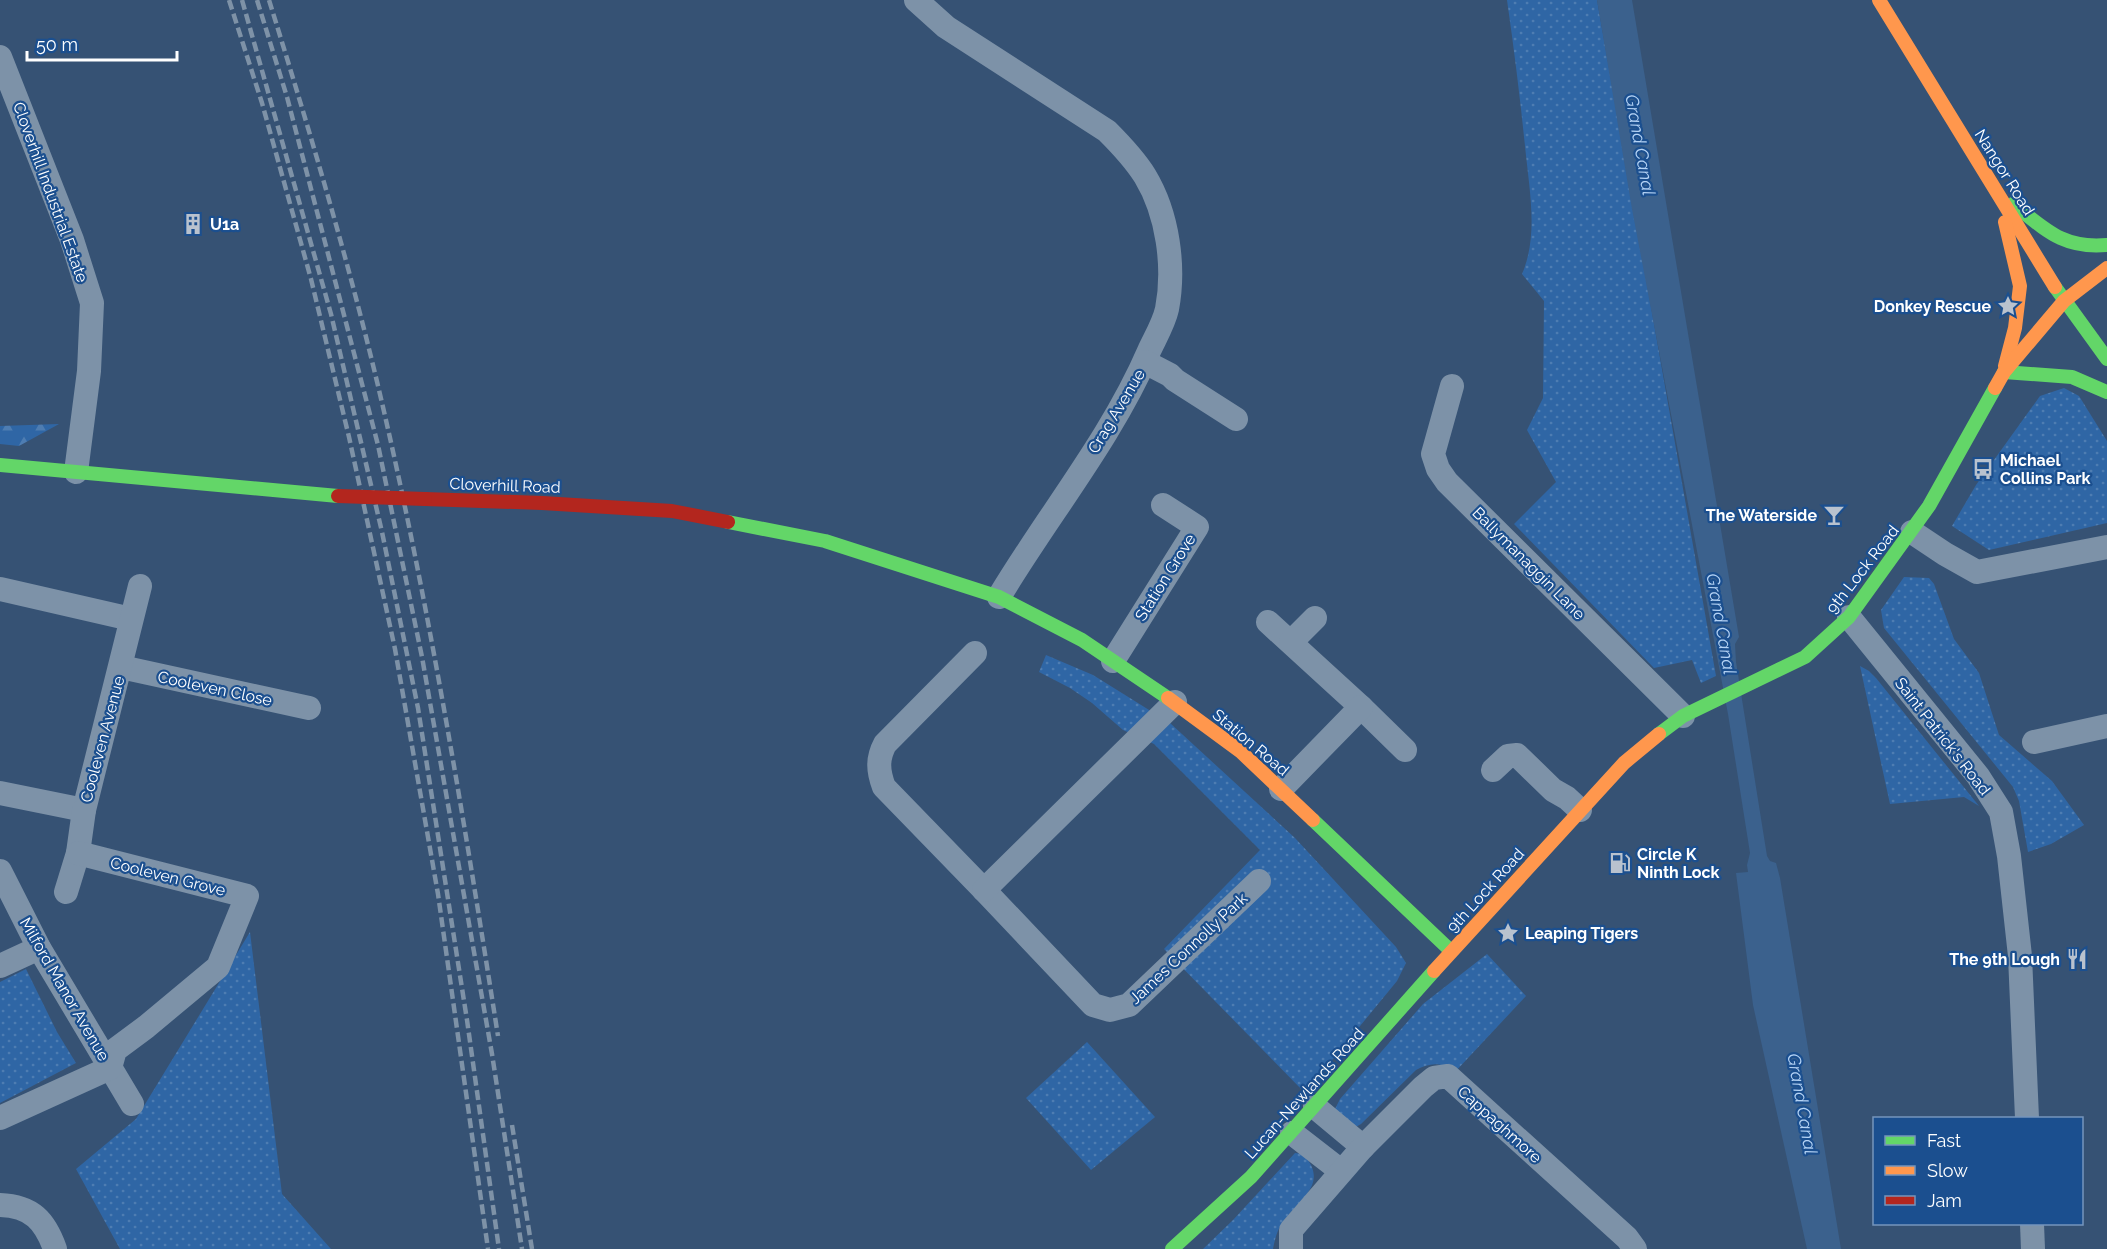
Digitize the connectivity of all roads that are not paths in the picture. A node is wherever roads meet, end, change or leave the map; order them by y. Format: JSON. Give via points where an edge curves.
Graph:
{"nodes":[{"id":1,"x":916,"y":0,"type":"edge"},
{"id":2,"x":1879,"y":0,"type":"edge"},
{"id":3,"x":0,"y":57,"type":"edge"},
{"id":4,"x":1997,"y":192,"type":"junction"},
{"id":5,"x":2107,"y":245,"type":"edge"},
{"id":6,"x":2107,"y":267,"type":"edge"},
{"id":7,"x":2064,"y":301,"type":"junction"},
{"id":8,"x":2107,"y":359,"type":"edge"},
{"id":9,"x":1145,"y":362,"type":"junction"},
{"id":10,"x":2004,"y":372,"type":"junction"},
{"id":11,"x":1452,"y":386,"type":"dead end"},
{"id":12,"x":2107,"y":392,"type":"edge"},
{"id":13,"x":1236,"y":419,"type":"dead end"},
{"id":14,"x":0,"y":465,"type":"edge"},
{"id":15,"x":76,"y":472,"type":"junction"},
{"id":16,"x":1163,"y":505,"type":"dead end"},
{"id":17,"x":1912,"y":532,"type":"junction"},
{"id":18,"x":2107,"y":547,"type":"edge"},
{"id":19,"x":140,"y":586,"type":"dead end"},
{"id":20,"x":0,"y":589,"type":"edge"},
{"id":21,"x":999,"y":597,"type":"junction"},
{"id":22,"x":1849,"y":617,"type":"junction"},
{"id":23,"x":1315,"y":618,"type":"dead end"},
{"id":24,"x":131,"y":619,"type":"junction"},
{"id":25,"x":1268,"y":622,"type":"dead end"},
{"id":26,"x":1291,"y":642,"type":"junction"},
{"id":27,"x":975,"y":653,"type":"dead end"},
{"id":28,"x":1113,"y":661,"type":"junction"},
{"id":29,"x":121,"y":667,"type":"junction"},
{"id":30,"x":1175,"y":702,"type":"junction"},
{"id":31,"x":1361,"y":707,"type":"junction"},
{"id":32,"x":309,"y":708,"type":"dead end"},
{"id":33,"x":1683,"y":716,"type":"junction"},
{"id":34,"x":2107,"y":726,"type":"edge"},
{"id":35,"x":2034,"y":742,"type":"dead end"},
{"id":36,"x":1405,"y":750,"type":"dead end"},
{"id":37,"x":1492,"y":770,"type":"dead end"},
{"id":38,"x":1281,"y":789,"type":"junction"},
{"id":39,"x":0,"y":794,"type":"edge"},
{"id":40,"x":84,"y":810,"type":"junction"},
{"id":41,"x":1580,"y":810,"type":"junction"},
{"id":42,"x":78,"y":853,"type":"junction"},
{"id":43,"x":0,"y":871,"type":"edge"},
{"id":44,"x":1259,"y":881,"type":"dead end"},
{"id":45,"x":984,"y":890,"type":"junction"},
{"id":46,"x":66,"y":892,"type":"dead end"},
{"id":47,"x":39,"y":948,"type":"junction"},
{"id":48,"x":1451,"y":951,"type":"junction"},
{"id":49,"x":0,"y":966,"type":"edge"},
{"id":50,"x":110,"y":1068,"type":"junction"},
{"id":51,"x":132,"y":1104,"type":"dead end"},
{"id":52,"x":1316,"y":1107,"type":"junction"},
{"id":53,"x":2027,"y":1117,"type":"edge"},
{"id":54,"x":0,"y":1118,"type":"edge"},
{"id":55,"x":1292,"y":1133,"type":"junction"},
{"id":56,"x":1363,"y":1147,"type":"junction"},
{"id":57,"x":1341,"y":1172,"type":"junction"},
{"id":58,"x":0,"y":1204,"type":"edge"},
{"id":59,"x":2032,"y":1225,"type":"edge"},
{"id":60,"x":55,"y":1249,"type":"edge"},
{"id":61,"x":1172,"y":1249,"type":"edge"},
{"id":62,"x":1291,"y":1249,"type":"edge"},
{"id":63,"x":1635,"y":1249,"type":"edge"},
{"id":64,"x":2033,"y":1249,"type":"edge"}],
"edges":[{"from":1,"to":9,"type":"street","name":"Crag Avenue","via":[[946,27],[1107,131],[1145,177],[1164,223],[1171,270],[1167,311]]},
{"from":2,"to":4,"type":"street","name":"Nangor Road"},
{"from":3,"to":15,"type":"street","name":"Cloverhill Industrial Estate","via":[[72,240],[92,303],[89,371]]},
{"from":4,"to":5,"type":"street","via":[[2073,244]]},
{"from":4,"to":7,"type":"street","name":"Nangor Road"},
{"from":4,"to":10,"type":"street","via":[[2020,286]]},
{"from":6,"to":7,"type":"street","name":"9th Lock Road"},
{"from":7,"to":8,"type":"street","name":"Nangor Road"},
{"from":7,"to":10,"type":"street","name":"9th Lock Road"},
{"from":9,"to":13,"type":"street"},
{"from":9,"to":21,"type":"street","name":"Crag Avenue","via":[[1134,386]]},
{"from":10,"to":12,"type":"street","via":[[2072,377]]},
{"from":10,"to":17,"type":"street","name":"9th Lock Road"},
{"from":11,"to":33,"type":"street","name":"Ballymanaggin Lane","via":[[1432,454],[1443,476]]},
{"from":14,"to":15,"type":"street","name":"Cloverhill Road"},
{"from":15,"to":21,"type":"street","name":"Cloverhill Road","bridge":true,"via":[[338,496],[672,511],[825,541]]},
{"from":16,"to":28,"type":"street","name":"Station Grove","via":[[1197,527]]},
{"from":17,"to":18,"type":"street","via":[[1977,572]]},
{"from":17,"to":22,"type":"street","name":"9th Lock Road"},
{"from":19,"to":24,"type":"street","name":"Cooleven Avenue"},
{"from":20,"to":24,"type":"street"},
{"from":21,"to":28,"type":"street","name":"Station Road","via":[[1082,640]]},
{"from":22,"to":33,"type":"street","name":"9th Lock Road","via":[[1805,657]]},
{"from":22,"to":53,"type":"street","name":"Saint Patrick's Road","via":[[1978,776],[2001,812],[2020,956]]},
{"from":23,"to":26,"type":"street"},
{"from":24,"to":29,"type":"street","name":"Cooleven Avenue"},
{"from":25,"to":26,"type":"street"},
{"from":26,"to":31,"type":"street"},
{"from":27,"to":45,"type":"street","name":"James Connolly Park","via":[[885,744],[878,771],[884,787]]},
{"from":28,"to":30,"type":"street","name":"Station Road"},
{"from":29,"to":32,"type":"street","name":"Cooleven Close"},
{"from":29,"to":40,"type":"street","name":"Cooleven Avenue"},
{"from":30,"to":38,"type":"street","name":"Station Road","via":[[1240,751]]},
{"from":30,"to":45,"type":"street"},
{"from":31,"to":36,"type":"street"},
{"from":31,"to":38,"type":"street"},
{"from":33,"to":41,"type":"street","name":"9th Lock Road","via":[[1624,763]]},
{"from":34,"to":35,"type":"street"},
{"from":37,"to":41,"type":"street","via":[[1508,756],[1516,755]]},
{"from":38,"to":48,"type":"street","name":"Station Road"},
{"from":39,"to":40,"type":"street","name":"Cooleven Avenue"},
{"from":40,"to":42,"type":"street"},
{"from":41,"to":48,"type":"street","name":"9th Lock Road"},
{"from":42,"to":46,"type":"street"},
{"from":42,"to":50,"type":"street","name":"Cooleven Grove","via":[[247,896],[218,967],[115,1050]]},
{"from":43,"to":47,"type":"street","name":"Milford Manor Avenue"},
{"from":44,"to":45,"type":"street","name":"James Connolly Park","via":[[1129,1005],[1110,1010],[1093,1005]]},
{"from":47,"to":49,"type":"street"},
{"from":47,"to":50,"type":"street","name":"Milford Manor Avenue"},
{"from":48,"to":52,"type":"street","name":"Lucan-Newlands Road"},
{"from":50,"to":51,"type":"street","name":"Milford Manor Avenue"},
{"from":50,"to":54,"type":"street"},
{"from":52,"to":55,"type":"street","name":"Lucan-Newlands Road"},
{"from":52,"to":56,"type":"street"},
{"from":55,"to":57,"type":"street"},
{"from":55,"to":61,"type":"street","name":"Lucan-Newlands Road","via":[[1251,1177]]},
{"from":56,"to":57,"type":"street","name":"Cappaghmore"},
{"from":56,"to":63,"type":"street","name":"Cappaghmore","via":[[1423,1087],[1434,1078],[1448,1076]]},
{"from":57,"to":62,"type":"street","name":"Cappaghmore","via":[[1291,1230]]},
{"from":58,"to":60,"type":"street","via":[[37,1216]]},
{"from":59,"to":64,"type":"street"}]}
